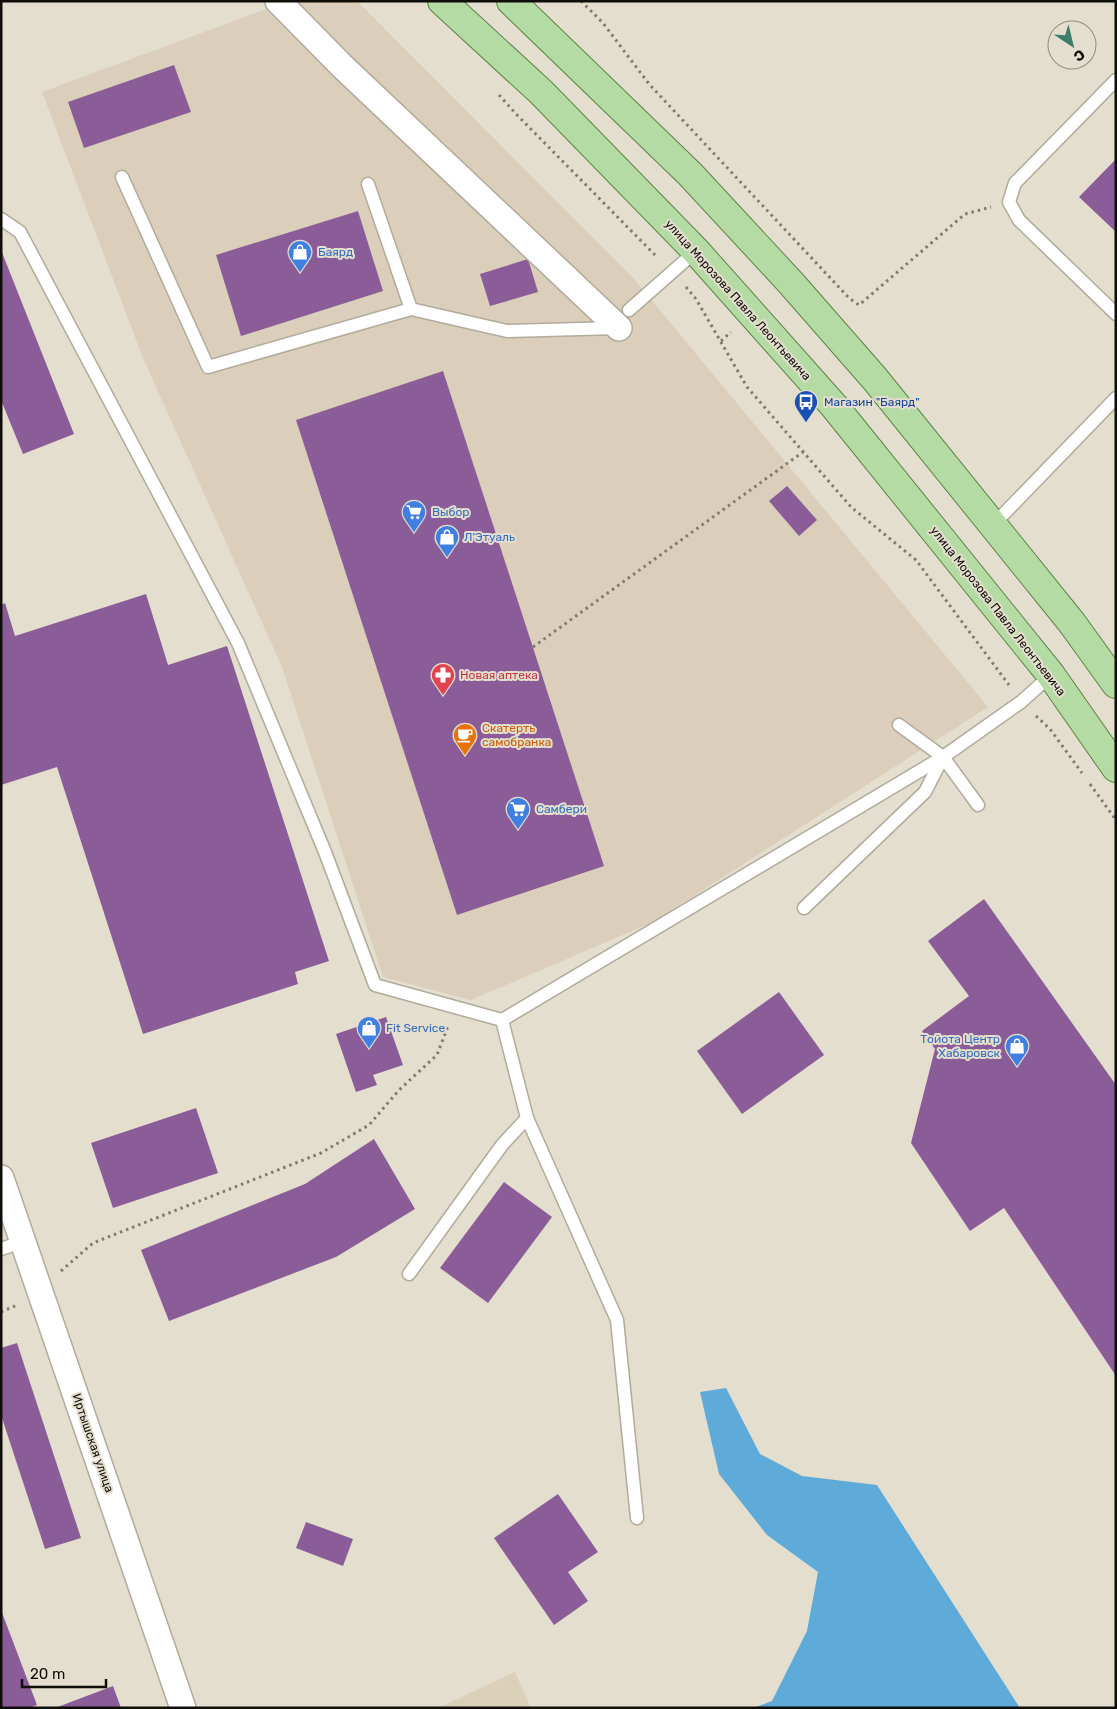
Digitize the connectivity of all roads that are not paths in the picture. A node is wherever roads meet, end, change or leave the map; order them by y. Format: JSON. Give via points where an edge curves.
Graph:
{"nodes":[{"id":1,"x":278,"y":1,"type":"edge"},
{"id":2,"x":442,"y":1,"type":"edge"},
{"id":3,"x":511,"y":1,"type":"edge"},
{"id":4,"x":1116,"y":80,"type":"edge"},
{"id":5,"x":122,"y":177,"type":"dead end"},
{"id":6,"x":368,"y":184,"type":"dead end"},
{"id":7,"x":1,"y":219,"type":"edge"},
{"id":8,"x":696,"y":251,"type":"junction"},
{"id":9,"x":411,"y":308,"type":"junction"},
{"id":10,"x":1116,"y":314,"type":"edge"},
{"id":11,"x":624,"y":319,"type":"junction"},
{"id":12,"x":1116,"y":398,"type":"edge"},
{"id":13,"x":993,"y":524,"type":"junction"},
{"id":14,"x":1051,"y":675,"type":"junction"},
{"id":15,"x":1116,"y":684,"type":"edge"},
{"id":16,"x":899,"y":725,"type":"dead end"},
{"id":17,"x":943,"y":757,"type":"junction"},
{"id":18,"x":1116,"y":768,"type":"edge"},
{"id":19,"x":978,"y":804,"type":"dead end"},
{"id":20,"x":804,"y":908,"type":"dead end"},
{"id":21,"x":502,"y":1020,"type":"junction"},
{"id":22,"x":527,"y":1118,"type":"junction"},
{"id":23,"x":1,"y":1178,"type":"edge"},
{"id":24,"x":12,"y":1245,"type":"edge"},
{"id":25,"x":410,"y":1274,"type":"dead end"},
{"id":26,"x":637,"y":1518,"type":"dead end"},
{"id":27,"x":183,"y":1708,"type":"edge"}],
"edges":[{"from":1,"to":11,"type":"street","via":[[342,66]]},
{"from":2,"to":8,"type":"main road","name":"улица Морозова Павла Леонтьевича","via":[[541,92]]},
{"from":3,"to":13,"type":"main road","via":[[690,174],[791,283],[875,379]]},
{"from":4,"to":10,"type":"lane","via":[[1015,183],[1010,202],[1019,220]]},
{"from":5,"to":9,"type":"lane","via":[[208,367]]},
{"from":6,"to":9,"type":"lane"},
{"from":7,"to":21,"type":"lane","via":[[20,232],[238,643],[376,985]]},
{"from":8,"to":11,"type":"lane"},
{"from":8,"to":14,"type":"main road","name":"улица Морозова Павла Леонтьевича","via":[[834,406]]},
{"from":9,"to":11,"type":"lane","via":[[507,331]]},
{"from":12,"to":13,"type":"lane"},
{"from":13,"to":15,"type":"main road"},
{"from":14,"to":17,"type":"lane","via":[[1021,702]]},
{"from":14,"to":18,"type":"main road","name":"улица Морозова Павла Леонтьевича"},
{"from":16,"to":17,"type":"lane"},
{"from":17,"to":19,"type":"lane"},
{"from":17,"to":20,"type":"lane","via":[[924,792]]},
{"from":17,"to":21,"type":"lane"},
{"from":21,"to":22,"type":"lane"},
{"from":22,"to":25,"type":"lane","via":[[502,1145]]},
{"from":22,"to":26,"type":"lane","via":[[617,1320]]},
{"from":23,"to":24,"type":"street","name":"Иртышская улица"},
{"from":24,"to":27,"type":"street","name":"Иртышская улица","via":[[40,1289]]}]}
